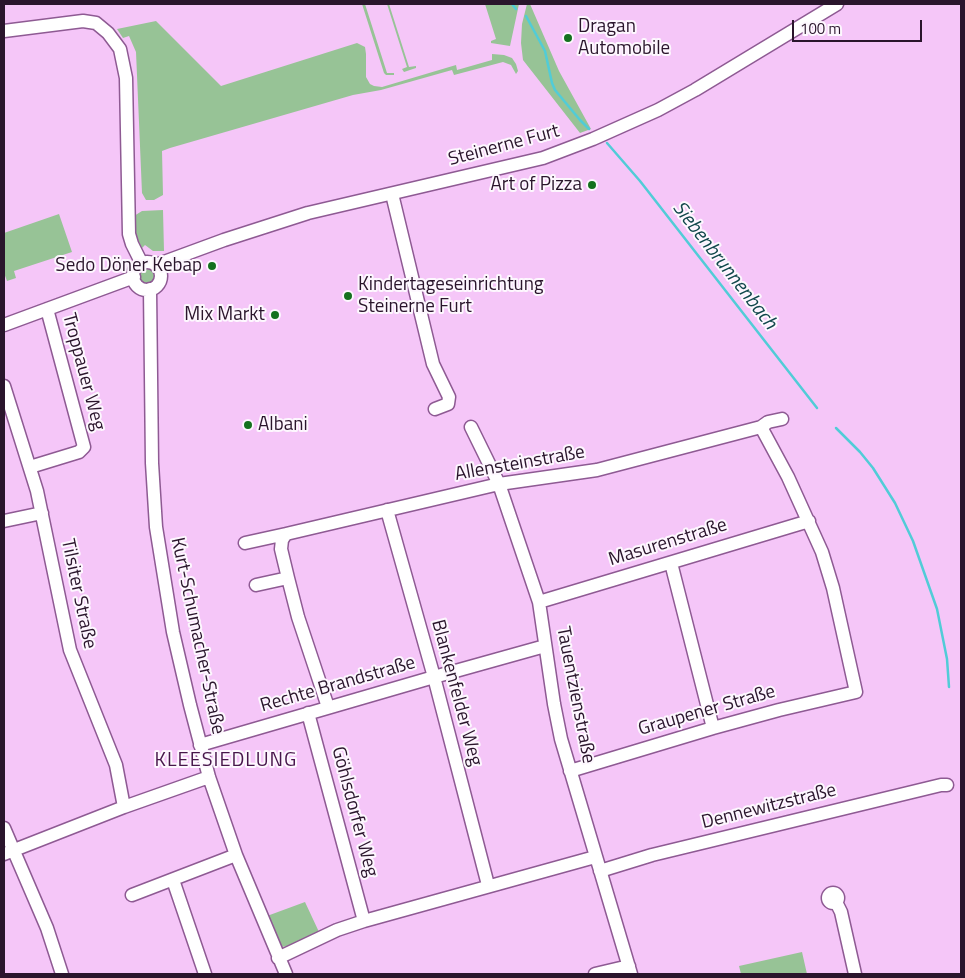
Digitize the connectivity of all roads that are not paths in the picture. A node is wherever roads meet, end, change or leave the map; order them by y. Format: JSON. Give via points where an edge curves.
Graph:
{"nodes":[{"id":1,"x":837,"y":4,"type":"edge"},
{"id":2,"x":4,"y":31,"type":"edge"},
{"id":3,"x":392,"y":194,"type":"junction"},
{"id":4,"x":142,"y":264,"type":"junction"},
{"id":5,"x":156,"y":265,"type":"junction"},
{"id":6,"x":134,"y":277,"type":"junction"},
{"id":7,"x":150,"y":290,"type":"junction"},
{"id":8,"x":46,"y":309,"type":"junction"},
{"id":9,"x":4,"y":325,"type":"edge"},
{"id":10,"x":4,"y":386,"type":"edge"},
{"id":11,"x":435,"y":409,"type":"dead end"},
{"id":12,"x":782,"y":419,"type":"dead end"},
{"id":13,"x":471,"y":427,"type":"dead end"},
{"id":14,"x":761,"y":427,"type":"junction"},
{"id":15,"x":30,"y":467,"type":"junction"},
{"id":16,"x":498,"y":484,"type":"junction"},
{"id":17,"x":387,"y":510,"type":"junction"},
{"id":18,"x":42,"y":513,"type":"junction"},
{"id":19,"x":4,"y":521,"type":"edge"},
{"id":20,"x":808,"y":521,"type":"junction"},
{"id":21,"x":286,"y":534,"type":"junction"},
{"id":22,"x":245,"y":543,"type":"dead end"},
{"id":23,"x":671,"y":563,"type":"junction"},
{"id":24,"x":288,"y":578,"type":"junction"},
{"id":25,"x":256,"y":585,"type":"dead end"},
{"id":26,"x":539,"y":602,"type":"junction"},
{"id":27,"x":545,"y":646,"type":"junction"},
{"id":28,"x":434,"y":677,"type":"junction"},
{"id":29,"x":328,"y":707,"type":"junction"},
{"id":30,"x":308,"y":713,"type":"junction"},
{"id":31,"x":713,"y":728,"type":"junction"},
{"id":32,"x":200,"y":745,"type":"junction"},
{"id":33,"x":570,"y":771,"type":"junction"},
{"id":34,"x":209,"y":777,"type":"junction"},
{"id":35,"x":947,"y":786,"type":"dead end"},
{"id":36,"x":124,"y":807,"type":"junction"},
{"id":37,"x":4,"y":828,"type":"edge"},
{"id":38,"x":8,"y":852,"type":"edge"},
{"id":39,"x":236,"y":856,"type":"junction"},
{"id":40,"x":596,"y":857,"type":"junction"},
{"id":41,"x":600,"y":870,"type":"junction"},
{"id":42,"x":173,"y":880,"type":"junction"},
{"id":43,"x":488,"y":885,"type":"junction"},
{"id":44,"x":132,"y":895,"type":"dead end"},
{"id":45,"x":836,"y":902,"type":"dead end"},
{"id":46,"x":364,"y":921,"type":"junction"},
{"id":47,"x":278,"y":958,"type":"junction"},
{"id":48,"x":630,"y":970,"type":"edge"},
{"id":49,"x":62,"y":974,"type":"edge"},
{"id":50,"x":205,"y":974,"type":"edge"},
{"id":51,"x":286,"y":974,"type":"edge"},
{"id":52,"x":596,"y":974,"type":"edge"},
{"id":53,"x":855,"y":974,"type":"edge"}],
"edges":[{"from":1,"to":3,"type":"street","name":"Steinerne Furt","via":[[658,110],[593,138],[543,158]]},
{"from":2,"to":4,"type":"street","via":[[83,21],[96,23],[120,49],[126,78],[129,234]]},
{"from":3,"to":5,"type":"street","name":"Steinerne Furt","via":[[269,225]]},
{"from":3,"to":11,"type":"street","via":[[433,364],[450,397],[448,404]]},
{"from":4,"to":5,"type":"street","name":"Steinerne Furt"},
{"from":4,"to":6,"type":"street","via":[[136,268]]},
{"from":5,"to":7,"type":"street","via":[[160,281]]},
{"from":6,"to":7,"type":"street","via":[[138,286]]},
{"from":6,"to":8,"type":"street"},
{"from":7,"to":32,"type":"street","name":"Kurt-Schumacher-Straße","via":[[152,463],[157,541],[175,640]]},
{"from":8,"to":9,"type":"street"},
{"from":8,"to":15,"type":"street","name":"Troppauer Weg","via":[[84,447],[79,452]]},
{"from":10,"to":15,"type":"street","name":"Tilsiter Straße"},
{"from":12,"to":14,"type":"street","name":"Allensteinstraße"},
{"from":13,"to":16,"type":"street","name":"Tauentzienstraße"},
{"from":14,"to":16,"type":"street","name":"Allensteinstraße","via":[[597,470]]},
{"from":14,"to":20,"type":"street"},
{"from":15,"to":18,"type":"street","name":"Tilsiter Straße"},
{"from":16,"to":17,"type":"street","name":"Allensteinstraße"},
{"from":16,"to":26,"type":"street","name":"Tauentzienstraße"},
{"from":17,"to":21,"type":"street","name":"Allensteinstraße"},
{"from":17,"to":28,"type":"street","name":"Blankenfelder Weg"},
{"from":18,"to":19,"type":"street"},
{"from":18,"to":36,"type":"street","name":"Tilsiter Straße","via":[[70,650],[116,765]]},
{"from":20,"to":23,"type":"street","name":"Masurenstraße"},
{"from":20,"to":31,"type":"street","name":"Graupener Straße","via":[[833,588],[856,692]]},
{"from":21,"to":22,"type":"street","name":"Allensteinstraße"},
{"from":21,"to":24,"type":"street","via":[[281,549]]},
{"from":23,"to":26,"type":"street","name":"Masurenstraße"},
{"from":23,"to":31,"type":"street"},
{"from":24,"to":25,"type":"street"},
{"from":24,"to":29,"type":"street"},
{"from":26,"to":27,"type":"street","name":"Tauentzienstraße"},
{"from":27,"to":28,"type":"street","name":"Rechte Brandstraße"},
{"from":27,"to":33,"type":"street","name":"Tauentzienstraße","via":[[559,730]]},
{"from":28,"to":29,"type":"street","name":"Rechte Brandstraße"},
{"from":28,"to":43,"type":"street","name":"Blankenfelder Weg"},
{"from":29,"to":30,"type":"street","name":"Rechte Brandstraße"},
{"from":30,"to":32,"type":"street","name":"Rechte Brandstraße"},
{"from":30,"to":46,"type":"street","name":"Göhlsdorfer Weg"},
{"from":31,"to":33,"type":"street","name":"Graupener Straße"},
{"from":32,"to":34,"type":"street","name":"Kurt-Schumacher-Straße"},
{"from":33,"to":40,"type":"street","name":"Tauentzienstraße"},
{"from":34,"to":36,"type":"street"},
{"from":34,"to":39,"type":"street","name":"Kurt-Schumacher-Straße"},
{"from":35,"to":41,"type":"street","name":"Dennewitzstraße"},
{"from":36,"to":38,"type":"street"},
{"from":37,"to":38,"type":"street"},
{"from":38,"to":49,"type":"street","via":[[47,928]]},
{"from":39,"to":42,"type":"street"},
{"from":39,"to":47,"type":"street","name":"Kurt-Schumacher-Straße"},
{"from":40,"to":41,"type":"street","name":"Tauentzienstraße"},
{"from":40,"to":43,"type":"street"},
{"from":41,"to":48,"type":"street","name":"Tauentzienstraße"},
{"from":42,"to":44,"type":"street"},
{"from":42,"to":50,"type":"street"},
{"from":43,"to":46,"type":"street"},
{"from":45,"to":53,"type":"street"},
{"from":46,"to":47,"type":"street"},
{"from":47,"to":51,"type":"street","name":"Kurt-Schumacher-Straße"},
{"from":48,"to":52,"type":"street"}]}
